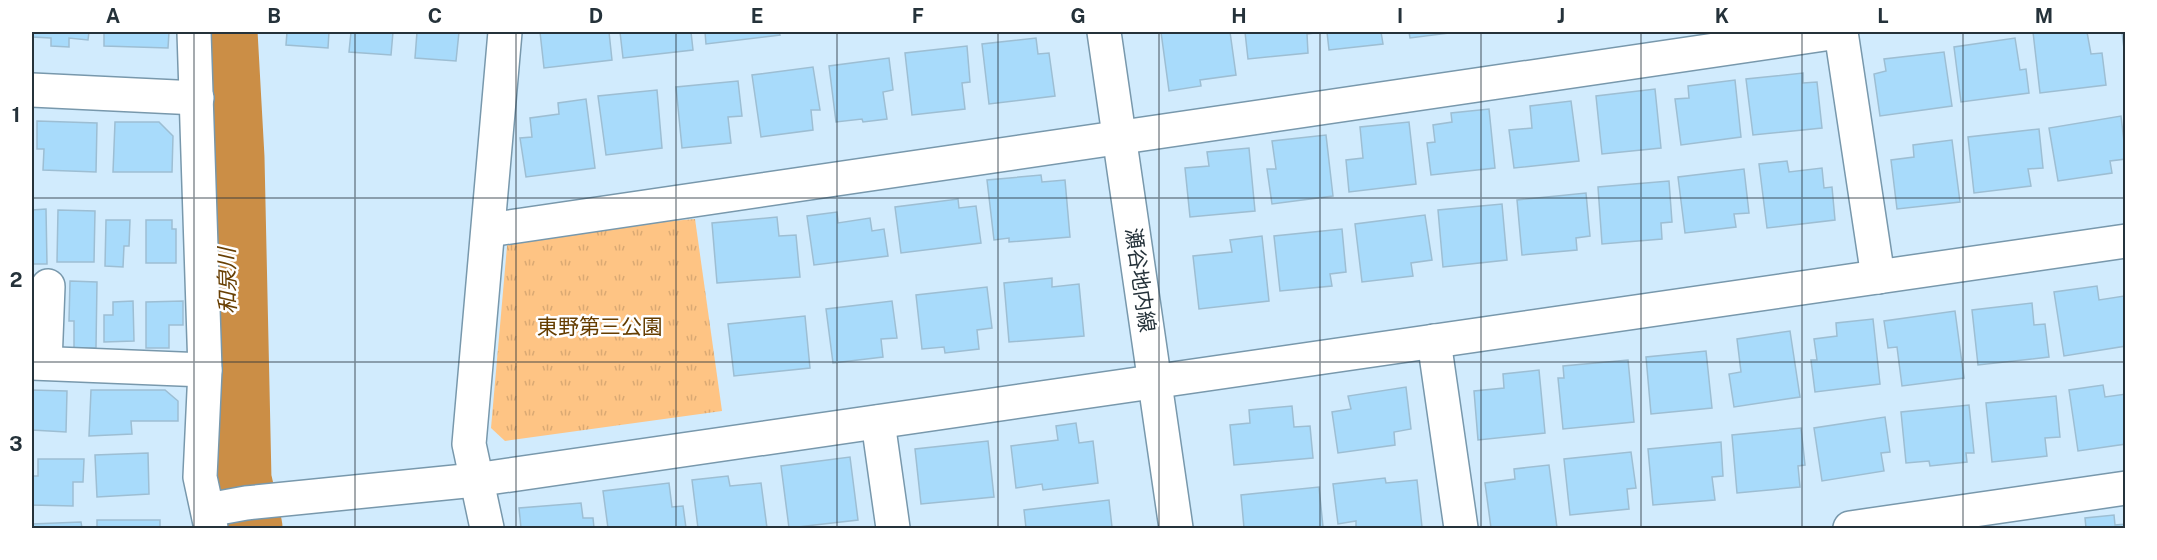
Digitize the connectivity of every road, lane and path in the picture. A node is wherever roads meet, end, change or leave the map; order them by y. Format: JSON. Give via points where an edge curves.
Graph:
{"nodes":[{"id":1,"x":194,"y":32,"type":"edge"},
{"id":2,"x":505,"y":32,"type":"edge"},
{"id":3,"x":1104,"y":32,"type":"edge"},
{"id":4,"x":1840,"y":32,"type":"edge"},
{"id":5,"x":32,"y":90,"type":"edge"},
{"id":6,"x":197,"y":98,"type":"junction"},
{"id":7,"x":1119,"y":137,"type":"junction"},
{"id":8,"x":489,"y":230,"type":"junction"},
{"id":9,"x":2126,"y":241,"type":"edge"},
{"id":10,"x":1878,"y":277,"type":"junction"},
{"id":11,"x":48,"y":286,"type":"dead end"},
{"id":12,"x":1434,"y":341,"type":"junction"},
{"id":13,"x":38,"y":363,"type":"edge"},
{"id":14,"x":205,"y":370,"type":"junction"},
{"id":15,"x":1155,"y":381,"type":"junction"},
{"id":16,"x":878,"y":422,"type":"junction"},
{"id":17,"x":475,"y":480,"type":"junction"},
{"id":18,"x":2126,"y":488,"type":"edge"},
{"id":19,"x":223,"y":512,"type":"edge"},
{"id":20,"x":487,"y":528,"type":"edge"},
{"id":21,"x":893,"y":528,"type":"edge"},
{"id":22,"x":1176,"y":528,"type":"edge"},
{"id":23,"x":1461,"y":528,"type":"edge"},
{"id":24,"x":1850,"y":528,"type":"edge"}],
"edges":[{"from":1,"to":6,"type":"street"},
{"from":2,"to":8,"type":"street"},
{"from":3,"to":7,"type":"street","name":"瀬谷地内線"},
{"from":4,"to":7,"type":"street"},
{"from":4,"to":10,"type":"street"},
{"from":5,"to":6,"type":"street"},
{"from":6,"to":14,"type":"street"},
{"from":7,"to":8,"type":"street"},
{"from":7,"to":15,"type":"street","name":"瀬谷地内線"},
{"from":8,"to":17,"type":"street","via":[[469,444]]},
{"from":9,"to":10,"type":"street"},
{"from":10,"to":12,"type":"street"},
{"from":11,"to":13,"type":"street"},
{"from":12,"to":15,"type":"street"},
{"from":12,"to":23,"type":"street"},
{"from":13,"to":14,"type":"street"},
{"from":14,"to":19,"type":"street","via":[[200,477]]},
{"from":15,"to":16,"type":"street"},
{"from":15,"to":22,"type":"street","name":"瀬谷地内線"},
{"from":16,"to":17,"type":"street"},
{"from":16,"to":21,"type":"street"},
{"from":17,"to":19,"type":"street"},
{"from":17,"to":20,"type":"street"},
{"from":18,"to":24,"type":"street"}]}
